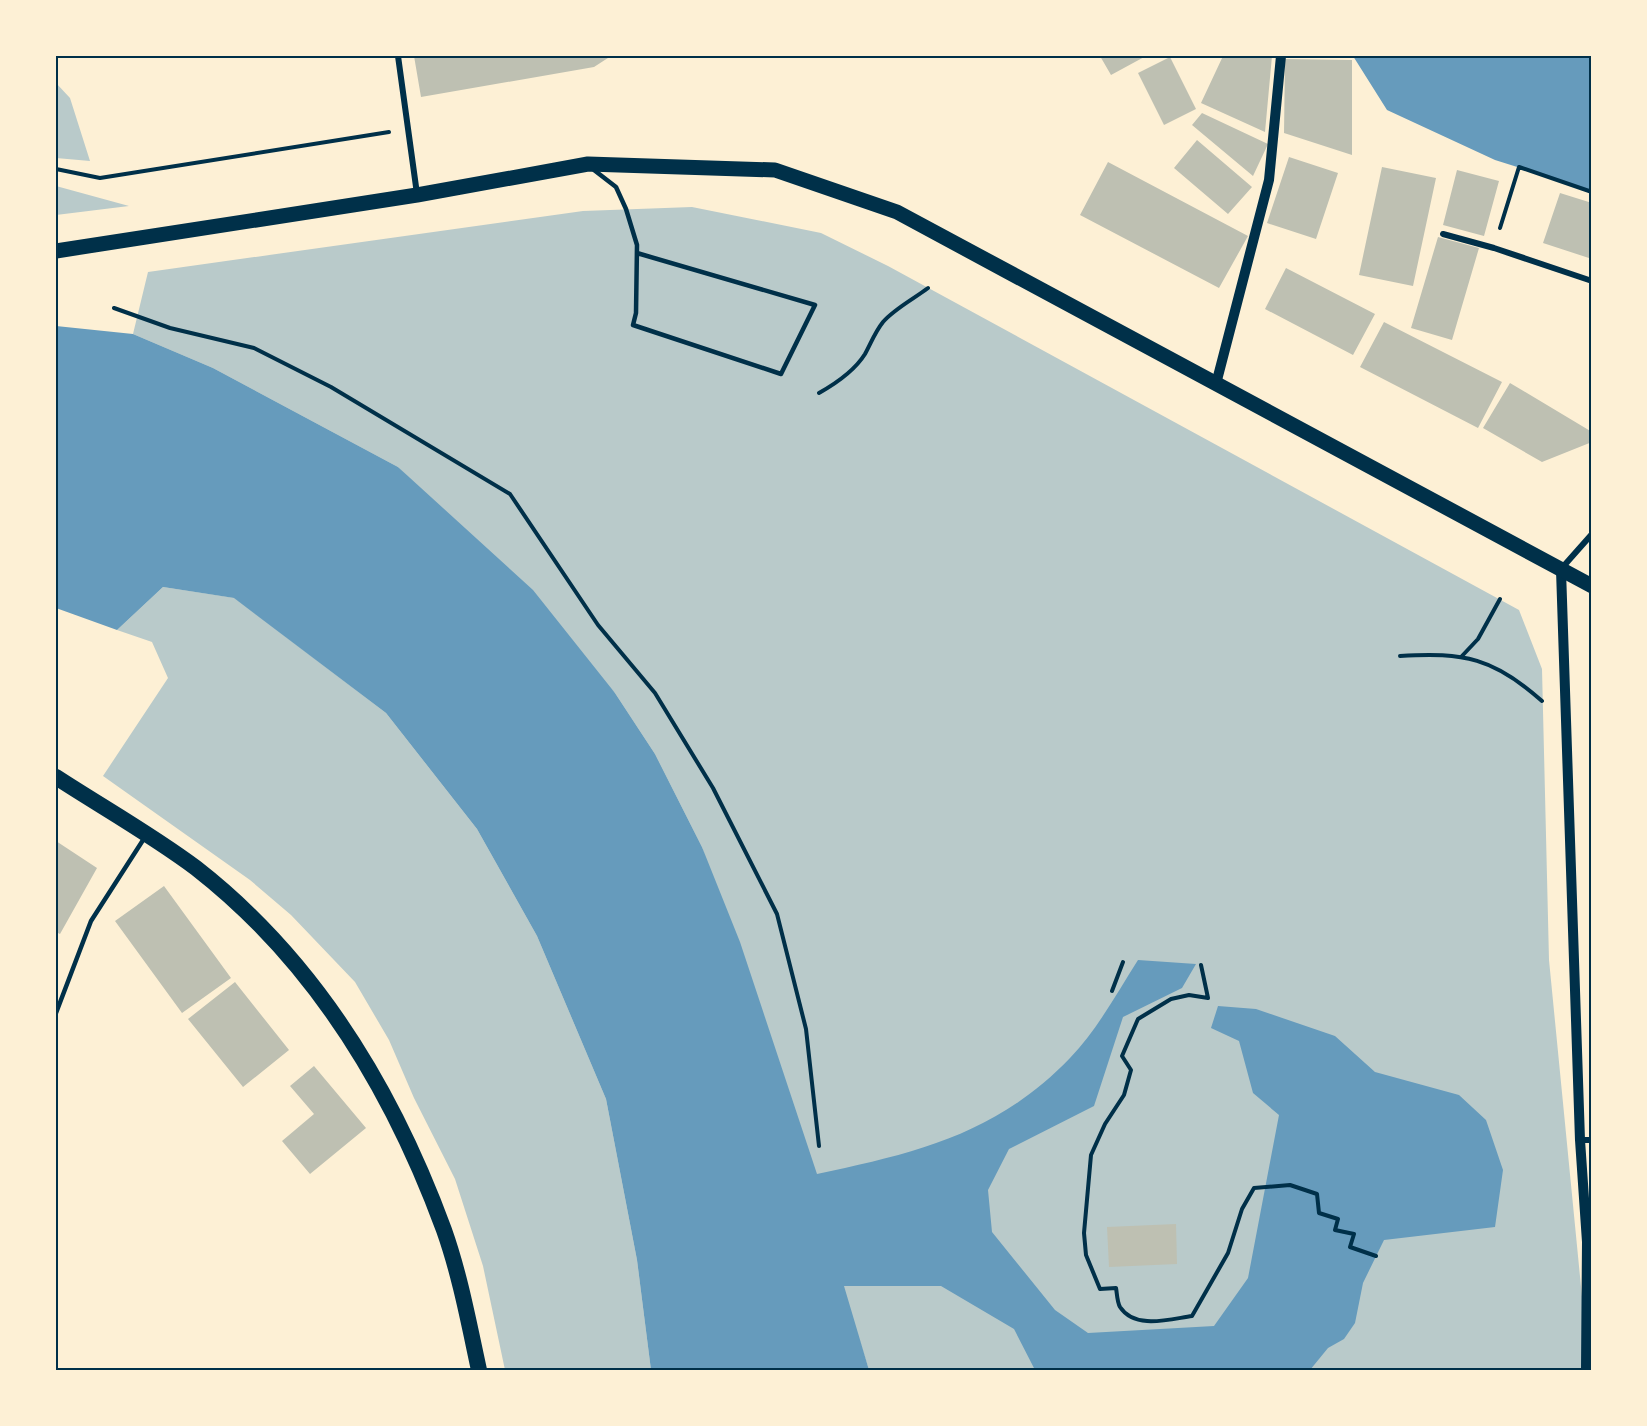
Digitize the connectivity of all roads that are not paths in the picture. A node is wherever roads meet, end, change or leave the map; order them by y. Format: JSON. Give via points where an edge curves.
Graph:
{"nodes":[{"id":1,"x":398,"y":56,"type":"edge"},
{"id":2,"x":1281,"y":56,"type":"edge"},
{"id":3,"x":588,"y":164,"type":"junction"},
{"id":4,"x":417,"y":195,"type":"junction"},
{"id":5,"x":1443,"y":234,"type":"dead end"},
{"id":6,"x":56,"y":251,"type":"edge"},
{"id":7,"x":637,"y":253,"type":"junction"},
{"id":8,"x":1592,"y":281,"type":"edge"},
{"id":9,"x":1216,"y":384,"type":"junction"},
{"id":10,"x":1592,"y":534,"type":"edge"},
{"id":11,"x":1561,"y":570,"type":"junction"},
{"id":12,"x":1592,"y":586,"type":"edge"},
{"id":13,"x":56,"y":777,"type":"edge"},
{"id":14,"x":146,"y":835,"type":"junction"},
{"id":15,"x":56,"y":1012,"type":"edge"},
{"id":16,"x":1580,"y":1140,"type":"junction"},
{"id":17,"x":1592,"y":1140,"type":"edge"},
{"id":18,"x":479,"y":1371,"type":"edge"},
{"id":19,"x":1586,"y":1371,"type":"edge"}],
"edges":[{"from":1,"to":4,"type":"street"},
{"from":2,"to":9,"type":"street","via":[[1269,180]]},
{"from":3,"to":4,"type":"main road"},
{"from":3,"to":7,"type":"lane","via":[[616,187]]},
{"from":3,"to":9,"type":"main road","via":[[775,170],[886,208]]},
{"from":4,"to":6,"type":"main road"},
{"from":5,"to":8,"type":"street"},
{"from":7,"to":7,"type":"lane","via":[[633,325],[782,375],[815,305]]},
{"from":9,"to":11,"type":"main road"},
{"from":10,"to":11,"type":"street"},
{"from":11,"to":12,"type":"main road"},
{"from":11,"to":16,"type":"street"},
{"from":13,"to":14,"type":"highway"},
{"from":14,"to":15,"type":"lane","via":[[91,921]]},
{"from":14,"to":18,"type":"highway","via":[[195,868],[273,937],[360,1052],[403,1130],[444,1231]]},
{"from":16,"to":17,"type":"street"},
{"from":16,"to":19,"type":"street","via":[[1587,1242]]}]}
